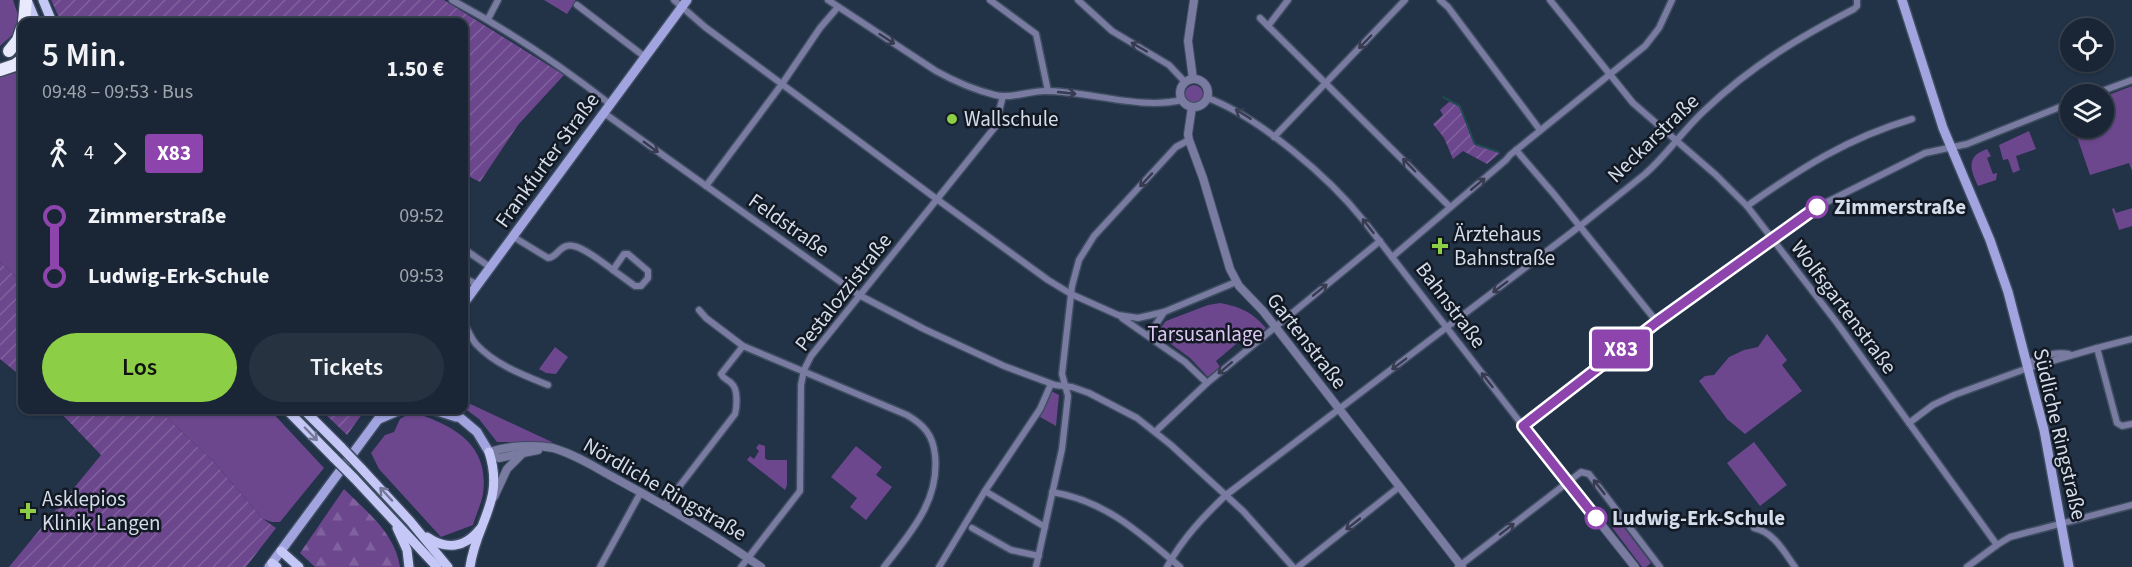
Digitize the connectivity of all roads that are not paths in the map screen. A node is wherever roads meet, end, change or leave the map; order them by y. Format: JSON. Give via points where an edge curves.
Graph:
{"nodes":[{"id":1,"x":27,"y":0,"type":"edge"},
{"id":2,"x":43,"y":0,"type":"edge"},
{"id":3,"x":452,"y":0,"type":"edge"},
{"id":4,"x":498,"y":0,"type":"edge"},
{"id":5,"x":674,"y":0,"type":"edge"},
{"id":6,"x":828,"y":0,"type":"edge"},
{"id":7,"x":990,"y":0,"type":"edge"},
{"id":8,"x":1078,"y":0,"type":"edge"},
{"id":9,"x":1194,"y":0,"type":"edge"},
{"id":10,"x":1288,"y":0,"type":"edge"},
{"id":11,"x":1405,"y":0,"type":"edge"},
{"id":12,"x":1440,"y":0,"type":"edge"},
{"id":13,"x":1550,"y":0,"type":"edge"},
{"id":14,"x":1672,"y":0,"type":"edge"},
{"id":15,"x":1857,"y":0,"type":"edge"},
{"id":16,"x":1902,"y":0,"type":"edge"},
{"id":17,"x":684,"y":4,"type":"edge"},
{"id":18,"x":577,"y":5,"type":"dead end"},
{"id":19,"x":838,"y":7,"type":"junction"},
{"id":20,"x":25,"y":18,"type":"edge"},
{"id":21,"x":34,"y":18,"type":"edge"},
{"id":22,"x":50,"y":18,"type":"edge"},
{"id":23,"x":1260,"y":18,"type":"dead end"},
{"id":24,"x":488,"y":19,"type":"junction"},
{"id":25,"x":1268,"y":26,"type":"junction"},
{"id":26,"x":18,"y":40,"type":"edge"},
{"id":27,"x":18,"y":47,"type":"edge"},
{"id":28,"x":4,"y":53,"type":"edge"},
{"id":29,"x":645,"y":57,"type":"junction"},
{"id":30,"x":18,"y":65,"type":"edge"},
{"id":31,"x":0,"y":70,"type":"edge"},
{"id":32,"x":1608,"y":74,"type":"junction"},
{"id":33,"x":1189,"y":80,"type":"junction"},
{"id":34,"x":2132,"y":80,"type":"edge"},
{"id":35,"x":1326,"y":83,"type":"junction"},
{"id":36,"x":782,"y":84,"type":"junction"},
{"id":37,"x":2114,"y":87,"type":"edge"},
{"id":38,"x":1048,"y":91,"type":"junction"},
{"id":39,"x":1003,"y":96,"type":"junction"},
{"id":40,"x":1208,"y":98,"type":"junction"},
{"id":41,"x":1182,"y":100,"type":"junction"},
{"id":42,"x":610,"y":104,"type":"junction"},
{"id":43,"x":1192,"y":107,"type":"junction"},
{"id":44,"x":2060,"y":107,"type":"edge"},
{"id":45,"x":604,"y":113,"type":"junction"},
{"id":46,"x":1912,"y":119,"type":"dead end"},
{"id":47,"x":1540,"y":130,"type":"junction"},
{"id":48,"x":1274,"y":137,"type":"junction"},
{"id":49,"x":1189,"y":140,"type":"junction"},
{"id":50,"x":1676,"y":140,"type":"junction"},
{"id":51,"x":1951,"y":147,"type":"junction"},
{"id":52,"x":1516,"y":150,"type":"junction"},
{"id":53,"x":706,"y":186,"type":"junction"},
{"id":54,"x":938,"y":200,"type":"junction"},
{"id":55,"x":1747,"y":206,"type":"junction"},
{"id":56,"x":1450,"y":207,"type":"junction"},
{"id":57,"x":1580,"y":226,"type":"junction"},
{"id":58,"x":512,"y":236,"type":"junction"},
{"id":59,"x":1772,"y":238,"type":"junction"},
{"id":60,"x":1380,"y":241,"type":"junction"},
{"id":61,"x":468,"y":252,"type":"edge"},
{"id":62,"x":1392,"y":257,"type":"junction"},
{"id":63,"x":490,"y":267,"type":"junction"},
{"id":64,"x":613,"y":270,"type":"junction"},
{"id":65,"x":468,"y":279,"type":"edge"},
{"id":66,"x":1236,"y":282,"type":"junction"},
{"id":67,"x":477,"y":284,"type":"junction"},
{"id":68,"x":1071,"y":294,"type":"junction"},
{"id":69,"x":859,"y":295,"type":"junction"},
{"id":70,"x":468,"y":297,"type":"edge"},
{"id":71,"x":699,"y":310,"type":"dead end"},
{"id":72,"x":1164,"y":312,"type":"junction"},
{"id":73,"x":1118,"y":315,"type":"junction"},
{"id":74,"x":1657,"y":322,"type":"junction"},
{"id":75,"x":1275,"y":326,"type":"junction"},
{"id":76,"x":1446,"y":329,"type":"junction"},
{"id":77,"x":468,"y":331,"type":"edge"},
{"id":78,"x":1149,"y":335,"type":"junction"},
{"id":79,"x":2132,"y":339,"type":"edge"},
{"id":80,"x":742,"y":346,"type":"junction"},
{"id":81,"x":2097,"y":348,"type":"junction"},
{"id":82,"x":2027,"y":366,"type":"junction"},
{"id":83,"x":804,"y":370,"type":"junction"},
{"id":84,"x":1207,"y":383,"type":"junction"},
{"id":85,"x":1051,"y":384,"type":"junction"},
{"id":86,"x":548,"y":385,"type":"dead end"},
{"id":87,"x":1066,"y":386,"type":"junction"},
{"id":88,"x":1338,"y":409,"type":"junction"},
{"id":89,"x":291,"y":414,"type":"edge"},
{"id":90,"x":308,"y":414,"type":"edge"},
{"id":91,"x":382,"y":414,"type":"edge"},
{"id":92,"x":391,"y":414,"type":"edge"},
{"id":93,"x":447,"y":414,"type":"edge"},
{"id":94,"x":456,"y":414,"type":"edge"},
{"id":95,"x":377,"y":420,"type":"junction"},
{"id":96,"x":1909,"y":423,"type":"junction"},
{"id":97,"x":2132,"y":424,"type":"edge"},
{"id":98,"x":471,"y":426,"type":"junction"},
{"id":99,"x":1523,"y":426,"type":"junction"},
{"id":100,"x":1155,"y":432,"type":"junction"},
{"id":101,"x":548,"y":448,"type":"junction"},
{"id":102,"x":489,"y":452,"type":"junction"},
{"id":103,"x":523,"y":453,"type":"junction"},
{"id":104,"x":1568,"y":482,"type":"junction"},
{"id":105,"x":1399,"y":487,"type":"junction"},
{"id":106,"x":985,"y":491,"type":"junction"},
{"id":107,"x":641,"y":492,"type":"junction"},
{"id":108,"x":1052,"y":492,"type":"junction"},
{"id":109,"x":1226,"y":495,"type":"junction"},
{"id":110,"x":492,"y":501,"type":"junction"},
{"id":111,"x":665,"y":505,"type":"junction"},
{"id":112,"x":2132,"y":505,"type":"edge"},
{"id":113,"x":393,"y":518,"type":"junction"},
{"id":114,"x":410,"y":521,"type":"junction"},
{"id":115,"x":485,"y":522,"type":"junction"},
{"id":116,"x":2062,"y":524,"type":"junction"},
{"id":117,"x":1045,"y":527,"type":"junction"},
{"id":118,"x":972,"y":528,"type":"dead end"},
{"id":119,"x":1754,"y":528,"type":"dead end"},
{"id":120,"x":1996,"y":544,"type":"junction"},
{"id":121,"x":281,"y":551,"type":"junction"},
{"id":122,"x":1039,"y":556,"type":"junction"},
{"id":123,"x":748,"y":558,"type":"junction"},
{"id":124,"x":1171,"y":559,"type":"junction"},
{"id":125,"x":273,"y":566,"type":"edge"},
{"id":126,"x":1460,"y":566,"type":"edge"},
{"id":127,"x":299,"y":567,"type":"edge"},
{"id":128,"x":409,"y":567,"type":"edge"},
{"id":129,"x":437,"y":567,"type":"edge"},
{"id":130,"x":448,"y":567,"type":"edge"},
{"id":131,"x":470,"y":567,"type":"edge"},
{"id":132,"x":600,"y":567,"type":"edge"},
{"id":133,"x":741,"y":567,"type":"edge"},
{"id":134,"x":761,"y":567,"type":"edge"},
{"id":135,"x":884,"y":567,"type":"edge"},
{"id":136,"x":939,"y":567,"type":"edge"},
{"id":137,"x":1036,"y":567,"type":"edge"},
{"id":138,"x":1167,"y":567,"type":"edge"},
{"id":139,"x":1180,"y":567,"type":"edge"},
{"id":140,"x":1293,"y":567,"type":"edge"},
{"id":141,"x":1298,"y":567,"type":"edge"},
{"id":142,"x":1635,"y":567,"type":"edge"},
{"id":143,"x":1660,"y":567,"type":"edge"},
{"id":144,"x":1795,"y":567,"type":"edge"},
{"id":145,"x":1967,"y":567,"type":"edge"},
{"id":146,"x":2070,"y":567,"type":"edge"}],
"edges":[{"from":1,"to":20,"type":"highway"},
{"from":1,"to":21,"type":"main road"},
{"from":2,"to":22,"type":"main road"},
{"from":3,"to":24,"type":"street"},
{"from":4,"to":24,"type":"street"},
{"from":5,"to":17,"type":"street"},
{"from":6,"to":19,"type":"street"},
{"from":7,"to":38,"type":"street","via":[[1036,34]]},
{"from":33,"to":8,"type":"street","one_way":true,"via":[[1112,31]]},
{"from":9,"to":33,"type":"street","via":[[1188,41]]},
{"from":10,"to":25,"type":"street"},
{"from":11,"to":35,"type":"street","one_way":true},
{"from":12,"to":47,"type":"street"},
{"from":13,"to":32,"type":"street","name":"Wolfsgartenstraße"},
{"from":14,"to":32,"type":"street","via":[[1655,34]]},
{"from":15,"to":50,"type":"street","name":"Neckarstraße","via":[[1854,9],[1800,37],[1750,70]]},
{"from":16,"to":51,"type":"main road","name":"Südliche Ringstraße"},
{"from":17,"to":29,"type":"main road","name":"Frankfurter Straße"},
{"from":17,"to":36,"type":"street"},
{"from":18,"to":29,"type":"street"},
{"from":19,"to":36,"type":"street"},
{"from":19,"to":39,"type":"street","one_way":true,"via":[[936,71]]},
{"from":23,"to":25,"type":"street"},
{"from":24,"to":42,"type":"street","via":[[570,72]]},
{"from":25,"to":35,"type":"street"},
{"from":26,"to":28,"type":"highway"},
{"from":27,"to":28,"type":"highway"},
{"from":29,"to":42,"type":"main road","name":"Frankfurter Straße"},
{"from":30,"to":31,"type":"highway"},
{"from":32,"to":47,"type":"street"},
{"from":32,"to":50,"type":"street","name":"Wolfsgartenstraße","via":[[1644,114]]},
{"from":33,"to":40,"type":"street","via":[[1206,84]]},
{"from":33,"to":41,"type":"street","via":[[1180,90]]},
{"from":34,"to":37,"type":"street"},
{"from":35,"to":48,"type":"street"},
{"from":56,"to":35,"type":"street","one_way":true},
{"from":36,"to":53,"type":"street"},
{"from":36,"to":54,"type":"street"},
{"from":38,"to":39,"type":"street"},
{"from":38,"to":41,"type":"street","one_way":true,"via":[[1162,104]]},
{"from":39,"to":54,"type":"street","name":"Pestalozzistraße","via":[[995,127]]},
{"from":40,"to":43,"type":"street","via":[[1200,106]]},
{"from":48,"to":40,"type":"street","name":"Bahnstraße","one_way":true,"via":[[1235,109]]},
{"from":41,"to":43,"type":"street"},
{"from":42,"to":45,"type":"main road","name":"Frankfurter Straße"},
{"from":43,"to":49,"type":"street","name":"Gartenstraße"},
{"from":44,"to":51,"type":"street","via":[[1969,144]]},
{"from":45,"to":53,"type":"street","name":"Feldstraße","one_way":true},
{"from":45,"to":58,"type":"main road","name":"Frankfurter Straße"},
{"from":46,"to":55,"type":"street","via":[[1831,151]]},
{"from":47,"to":52,"type":"street"},
{"from":60,"to":48,"type":"street","name":"Bahnstraße","one_way":true,"via":[[1334,188]]},
{"from":49,"to":66,"type":"street","name":"Gartenstraße"},
{"from":49,"to":68,"type":"street","one_way":true,"via":[[1176,147],[1087,244],[1075,270]]},
{"from":50,"to":55,"type":"street","name":"Wolfsgartenstraße"},
{"from":50,"to":57,"type":"street","name":"Neckarstraße","via":[[1649,170]]},
{"from":51,"to":59,"type":"street","via":[[1925,153],[1859,185],[1817,207]]},
{"from":51,"to":82,"type":"main road","name":"Südliche Ringstraße","via":[[2003,274]]},
{"from":56,"to":52,"type":"street","one_way":true},
{"from":52,"to":57,"type":"street"},
{"from":53,"to":69,"type":"street","name":"Feldstraße"},
{"from":54,"to":68,"type":"street"},
{"from":54,"to":69,"type":"street","name":"Pestalozzistraße"},
{"from":55,"to":59,"type":"street","name":"Wolfsgartenstraße"},
{"from":56,"to":62,"type":"street"},
{"from":57,"to":74,"type":"street"},
{"from":57,"to":76,"type":"street","name":"Neckarstraße","one_way":true},
{"from":58,"to":63,"type":"main road","name":"Frankfurter Straße"},
{"from":58,"to":64,"type":"street","via":[[548,258],[572,245]]},
{"from":59,"to":74,"type":"street"},
{"from":59,"to":96,"type":"street","name":"Wolfsgartenstraße"},
{"from":60,"to":62,"type":"street","name":"Bahnstraße"},
{"from":75,"to":60,"type":"street","one_way":true},
{"from":61,"to":63,"type":"street"},
{"from":62,"to":76,"type":"street","name":"Bahnstraße"},
{"from":63,"to":67,"type":"main road","name":"Frankfurter Straße"},
{"from":64,"to":64,"type":"street","via":[[638,287],[650,274],[626,254]]},
{"from":65,"to":67,"type":"street"},
{"from":66,"to":72,"type":"street"},
{"from":66,"to":75,"type":"street","name":"Gartenstraße"},
{"from":67,"to":70,"type":"main road","name":"Frankfurter Straße"},
{"from":68,"to":73,"type":"street"},
{"from":68,"to":87,"type":"street","via":[[1062,374]]},
{"from":69,"to":83,"type":"street","name":"Pestalozzistraße"},
{"from":69,"to":85,"type":"street","name":"Feldstraße","via":[[924,329]]},
{"from":71,"to":80,"type":"street"},
{"from":72,"to":73,"type":"street","via":[[1138,318]]},
{"from":72,"to":78,"type":"street"},
{"from":73,"to":78,"type":"street"},
{"from":74,"to":99,"type":"street"},
{"from":75,"to":84,"type":"street","one_way":true},
{"from":75,"to":88,"type":"street","name":"Gartenstraße"},
{"from":76,"to":88,"type":"street","name":"Neckarstraße","one_way":true},
{"from":99,"to":76,"type":"street","name":"Bahnstraße","one_way":true},
{"from":77,"to":86,"type":"street","via":[[482,349],[514,370]]},
{"from":78,"to":84,"type":"street"},
{"from":79,"to":81,"type":"street"},
{"from":80,"to":83,"type":"street"},
{"from":80,"to":111,"type":"street","via":[[721,374],[734,384],[735,414]]},
{"from":81,"to":82,"type":"street"},
{"from":81,"to":97,"type":"street","via":[[2117,423]]},
{"from":82,"to":96,"type":"street","via":[[1933,405]]},
{"from":82,"to":116,"type":"main road","name":"Südliche Ringstraße"},
{"from":83,"to":123,"type":"street","name":"Pestalozzistraße","via":[[800,491]]},
{"from":83,"to":135,"type":"street","via":[[907,415],[923,426],[932,439],[936,465],[932,496]]},
{"from":84,"to":100,"type":"street"},
{"from":85,"to":87,"type":"street","name":"Feldstraße"},
{"from":85,"to":106,"type":"street","via":[[1041,409]]},
{"from":87,"to":100,"type":"street","name":"Feldstraße","via":[[1100,398]]},
{"from":87,"to":108,"type":"street","via":[[1064,435]]},
{"from":88,"to":105,"type":"street","name":"Gartenstraße"},
{"from":88,"to":109,"type":"street","name":"Neckarstraße"},
{"from":89,"to":113,"type":"main road","one_way":true,"bridge":true},
{"from":114,"to":90,"type":"main road","one_way":true,"bridge":true},
{"from":91,"to":95,"type":"main road"},
{"from":92,"to":95,"type":"main road"},
{"from":93,"to":98,"type":"main road"},
{"from":94,"to":98,"type":"main road"},
{"from":95,"to":121,"type":"main road"},
{"from":96,"to":120,"type":"street","name":"Wolfsgartenstraße"},
{"from":98,"to":102,"type":"main road"},
{"from":99,"to":104,"type":"street","name":"Bahnstraße"},
{"from":100,"to":109,"type":"street","name":"Feldstraße"},
{"from":101,"to":102,"type":"street","name":"Nördliche Ringstraße","via":[[516,447]]},
{"from":101,"to":103,"type":"street","name":"Nördliche Ringstraße"},
{"from":101,"to":107,"type":"street","name":"Nördliche Ringstraße","via":[[575,457]]},
{"from":102,"to":103,"type":"street","name":"Nördliche Ringstraße","via":[[499,458]]},
{"from":102,"to":110,"type":"main road","via":[[494,472]]},
{"from":103,"to":110,"type":"street","via":[[507,469]]},
{"from":126,"to":104,"type":"street","one_way":true},
{"from":104,"to":142,"type":"street","name":"Bahnstraße"},
{"from":143,"to":104,"type":"street","one_way":true,"via":[[1589,474],[1581,472]]},
{"from":105,"to":126,"type":"street","name":"Gartenstraße"},
{"from":105,"to":141,"type":"street","one_way":true},
{"from":106,"to":117,"type":"street"},
{"from":106,"to":136,"type":"street"},
{"from":107,"to":111,"type":"street","name":"Nördliche Ringstraße"},
{"from":107,"to":132,"type":"street"},
{"from":108,"to":117,"type":"street"},
{"from":108,"to":124,"type":"street","via":[[1110,512]]},
{"from":109,"to":124,"type":"street","name":"Neckarstraße"},
{"from":109,"to":140,"type":"street","name":"Feldstraße"},
{"from":110,"to":115,"type":"main road"},
{"from":111,"to":123,"type":"street","name":"Nördliche Ringstraße"},
{"from":112,"to":116,"type":"street"},
{"from":113,"to":128,"type":"main road","via":[[407,550]]},
{"from":113,"to":129,"type":"main road"},
{"from":114,"to":115,"type":"main road","via":[[436,543],[455,546],[472,538]]},
{"from":114,"to":130,"type":"main road"},
{"from":115,"to":131,"type":"main road"},
{"from":116,"to":120,"type":"street"},
{"from":116,"to":146,"type":"main road","name":"Südliche Ringstraße"},
{"from":117,"to":122,"type":"street"},
{"from":118,"to":122,"type":"street","via":[[1011,550]]},
{"from":119,"to":144,"type":"street","via":[[1773,537]]},
{"from":120,"to":145,"type":"street"},
{"from":121,"to":125,"type":"main road"},
{"from":121,"to":127,"type":"main road"},
{"from":122,"to":137,"type":"street"},
{"from":123,"to":133,"type":"street","name":"Pestalozzistraße"},
{"from":123,"to":134,"type":"street","name":"Nördliche Ringstraße"},
{"from":124,"to":138,"type":"street","name":"Neckarstraße"},
{"from":124,"to":139,"type":"street"}]}
